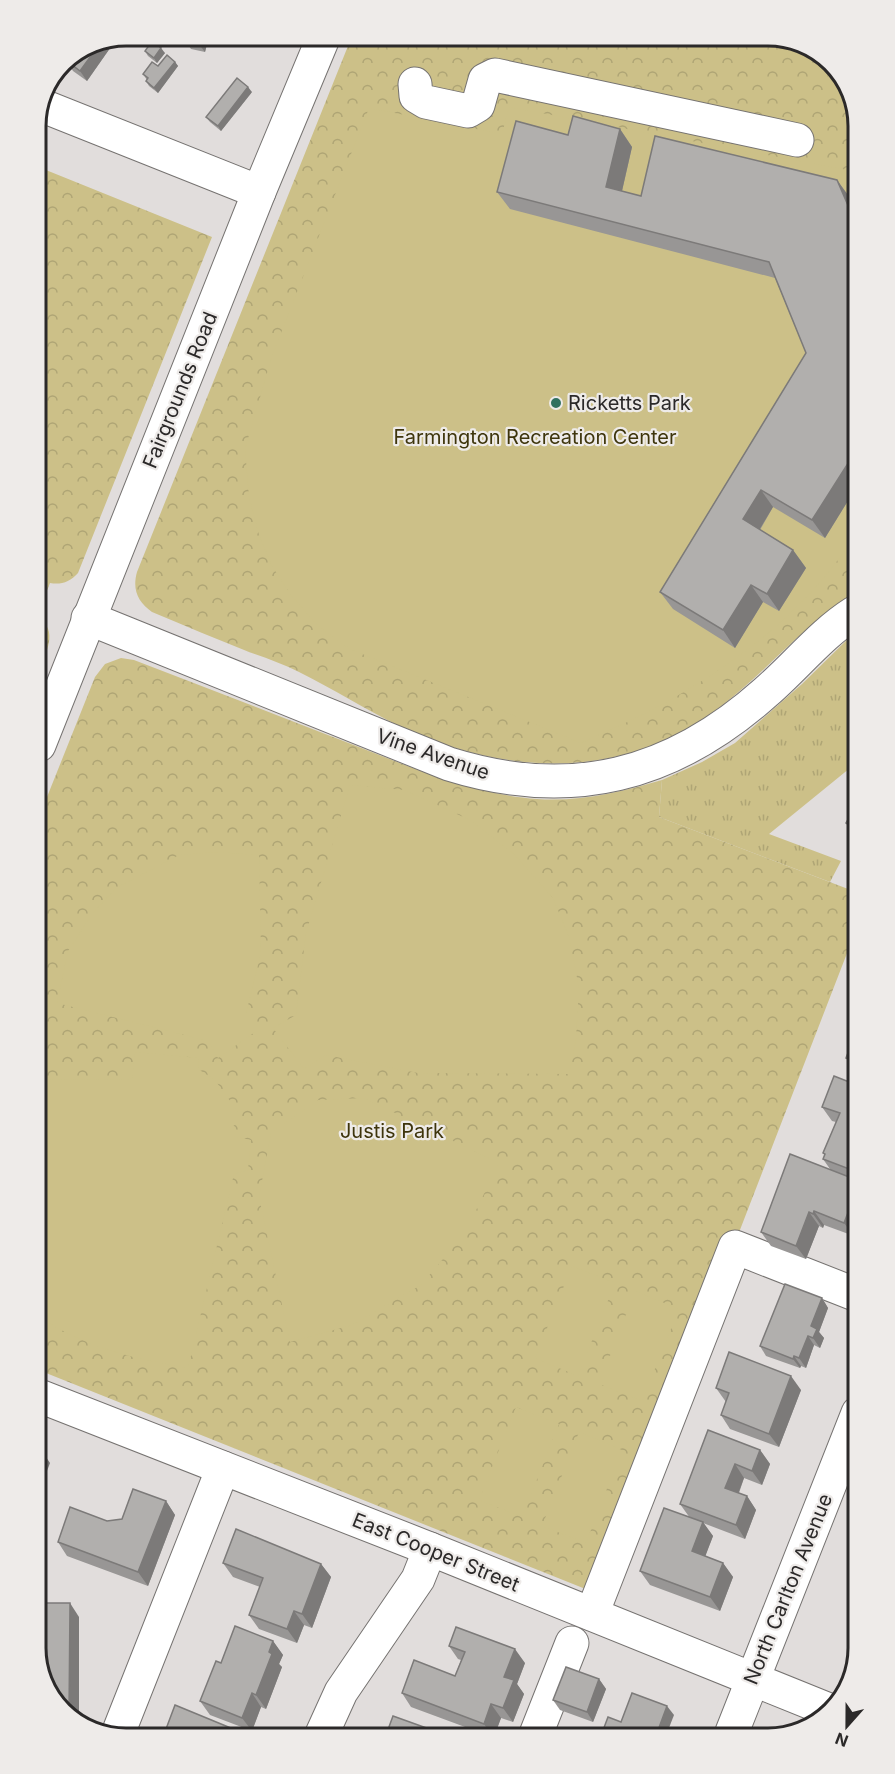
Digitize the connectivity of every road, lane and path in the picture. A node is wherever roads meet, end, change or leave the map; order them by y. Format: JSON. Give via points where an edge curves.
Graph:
{"nodes":[{"id":1,"x":319,"y":47,"type":"edge"},
{"id":2,"x":415,"y":84,"type":"dead end"},
{"id":3,"x":49,"y":108,"type":"edge"},
{"id":4,"x":797,"y":140,"type":"dead end"},
{"id":5,"x":259,"y":192,"type":"junction"},
{"id":6,"x":88,"y":618,"type":"junction"},
{"id":7,"x":848,"y":618,"type":"edge"},
{"id":8,"x":47,"y":725,"type":"edge"},
{"id":9,"x":848,"y":1291,"type":"edge"},
{"id":10,"x":46,"y":1399,"type":"edge"},
{"id":11,"x":848,"y":1438,"type":"edge"},
{"id":12,"x":223,"y":1468,"type":"junction"},
{"id":13,"x":430,"y":1549,"type":"junction"},
{"id":14,"x":592,"y":1614,"type":"junction"},
{"id":15,"x":572,"y":1643,"type":"dead end"},
{"id":16,"x":753,"y":1679,"type":"junction"},
{"id":17,"x":817,"y":1705,"type":"edge"},
{"id":18,"x":121,"y":1727,"type":"edge"},
{"id":19,"x":325,"y":1727,"type":"edge"},
{"id":20,"x":539,"y":1728,"type":"edge"},
{"id":21,"x":734,"y":1728,"type":"edge"}],
"edges":[{"from":1,"to":5,"type":"street","name":"Fairgrounds Road"},
{"from":2,"to":4,"type":"street","via":[[416,96],[426,102],[468,111],[478,105],[485,80],[495,75]]},
{"from":3,"to":5,"type":"street"},
{"from":5,"to":6,"type":"street","name":"Fairgrounds Road"},
{"from":6,"to":7,"type":"street","name":"Vine Avenue","via":[[449,764],[498,777],[550,782],[629,772],[698,743],[734,720]]},
{"from":6,"to":8,"type":"street","name":"Fairgrounds Road"},
{"from":9,"to":14,"type":"street","via":[[735,1247]]},
{"from":10,"to":12,"type":"street","name":"East Cooper Street"},
{"from":11,"to":16,"type":"street","name":"North Carlton Avenue"},
{"from":12,"to":13,"type":"street","name":"East Cooper Street"},
{"from":12,"to":18,"type":"street"},
{"from":13,"to":14,"type":"street","name":"East Cooper Street"},
{"from":13,"to":19,"type":"street","via":[[418,1579],[355,1669]]},
{"from":14,"to":16,"type":"street","name":"East Cooper Street"},
{"from":15,"to":20,"type":"street"},
{"from":16,"to":17,"type":"street","name":"East Cooper Street"},
{"from":16,"to":21,"type":"street","name":"North Carlton Avenue"}]}
